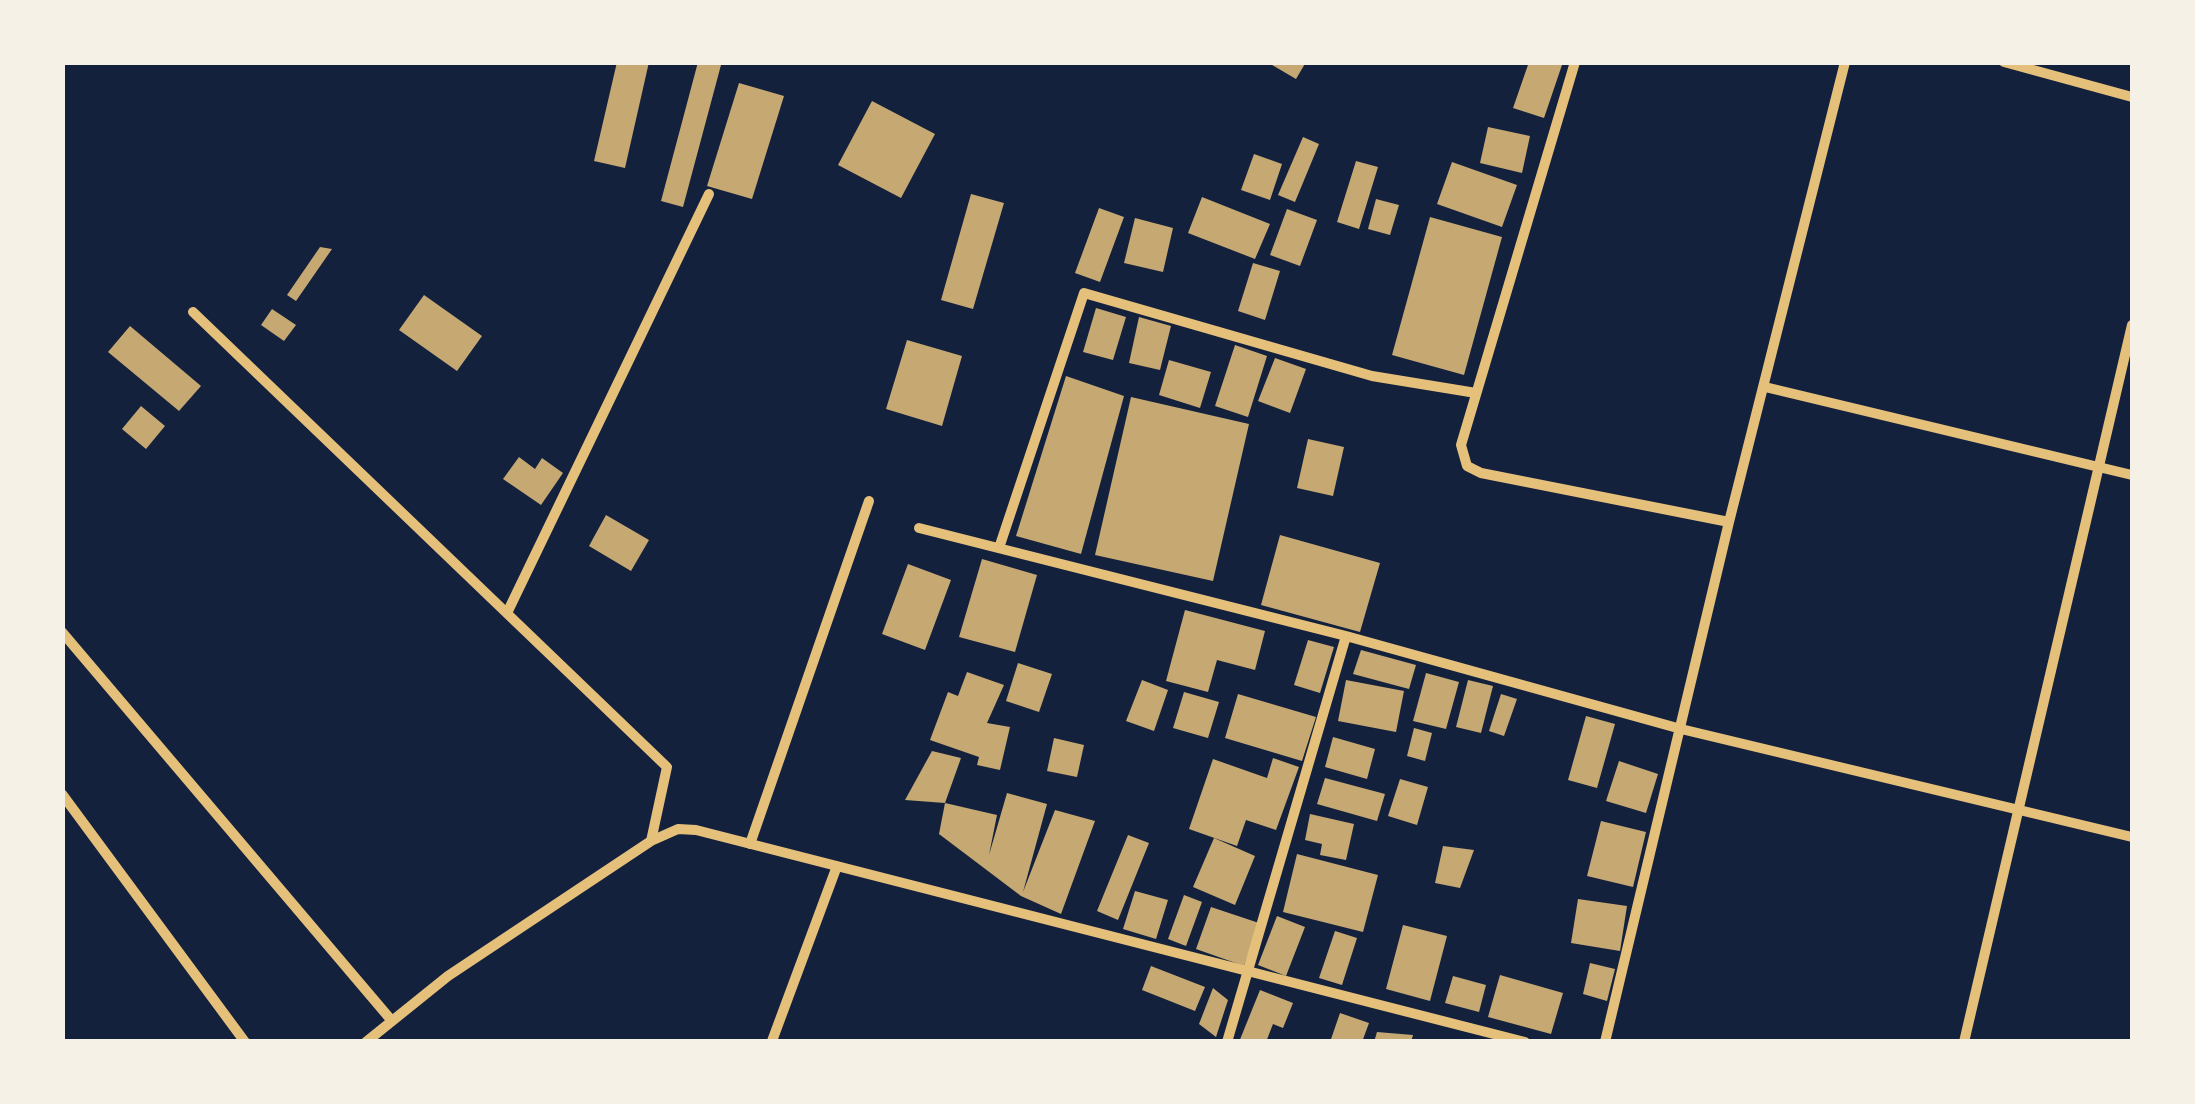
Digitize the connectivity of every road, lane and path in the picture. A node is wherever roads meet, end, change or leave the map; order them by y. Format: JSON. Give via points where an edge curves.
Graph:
{"nodes":[{"id":1,"x":1575,"y":62,"type":"edge"},
{"id":2,"x":1844,"y":62,"type":"edge"},
{"id":3,"x":2004,"y":62,"type":"edge"},
{"id":4,"x":2132,"y":96,"type":"edge"},
{"id":5,"x":709,"y":194,"type":"dead end"},
{"id":6,"x":193,"y":312,"type":"dead end"},
{"id":7,"x":2132,"y":325,"type":"edge"},
{"id":8,"x":1765,"y":387,"type":"junction"},
{"id":9,"x":1476,"y":393,"type":"junction"},
{"id":10,"x":2099,"y":466,"type":"junction"},
{"id":11,"x":2132,"y":475,"type":"edge"},
{"id":12,"x":868,"y":500,"type":"dead end"},
{"id":13,"x":1729,"y":522,"type":"junction"},
{"id":14,"x":919,"y":528,"type":"dead end"},
{"id":15,"x":999,"y":548,"type":"junction"},
{"id":16,"x":508,"y":611,"type":"junction"},
{"id":17,"x":62,"y":632,"type":"edge"},
{"id":18,"x":1346,"y":636,"type":"junction"},
{"id":19,"x":1681,"y":730,"type":"junction"},
{"id":20,"x":62,"y":794,"type":"edge"},
{"id":21,"x":2019,"y":809,"type":"junction"},
{"id":22,"x":2132,"y":838,"type":"edge"},
{"id":23,"x":651,"y":841,"type":"junction"},
{"id":24,"x":750,"y":844,"type":"junction"},
{"id":25,"x":837,"y":866,"type":"junction"},
{"id":26,"x":1250,"y":972,"type":"junction"},
{"id":27,"x":392,"y":1022,"type":"junction"},
{"id":28,"x":772,"y":1041,"type":"edge"},
{"id":29,"x":245,"y":1042,"type":"edge"},
{"id":30,"x":366,"y":1042,"type":"edge"},
{"id":31,"x":1227,"y":1042,"type":"edge"},
{"id":32,"x":1526,"y":1042,"type":"edge"},
{"id":33,"x":1604,"y":1042,"type":"edge"},
{"id":34,"x":1964,"y":1042,"type":"edge"}],
"edges":[{"from":1,"to":9,"type":"street"},
{"from":2,"to":8,"type":"street"},
{"from":3,"to":4,"type":"street"},
{"from":5,"to":16,"type":"street"},
{"from":6,"to":16,"type":"street"},
{"from":7,"to":10,"type":"street"},
{"from":8,"to":10,"type":"street"},
{"from":8,"to":13,"type":"street"},
{"from":9,"to":13,"type":"street","via":[[1460,445],[1467,466]]},
{"from":9,"to":15,"type":"street","via":[[1372,376],[1084,293]]},
{"from":10,"to":11,"type":"street"},
{"from":10,"to":21,"type":"street"},
{"from":12,"to":24,"type":"street"},
{"from":13,"to":19,"type":"street"},
{"from":14,"to":15,"type":"street"},
{"from":15,"to":18,"type":"street"},
{"from":16,"to":23,"type":"street","via":[[668,768]]},
{"from":17,"to":27,"type":"street"},
{"from":18,"to":19,"type":"street"},
{"from":18,"to":26,"type":"street"},
{"from":19,"to":21,"type":"street"},
{"from":19,"to":33,"type":"street"},
{"from":20,"to":29,"type":"street"},
{"from":21,"to":22,"type":"street"},
{"from":21,"to":34,"type":"street"},
{"from":23,"to":24,"type":"street","via":[[678,829]]},
{"from":23,"to":27,"type":"street","via":[[448,976]]},
{"from":24,"to":25,"type":"street"},
{"from":25,"to":26,"type":"street"},
{"from":25,"to":28,"type":"street"},
{"from":26,"to":31,"type":"street"},
{"from":26,"to":32,"type":"street"},
{"from":27,"to":30,"type":"street"}]}
